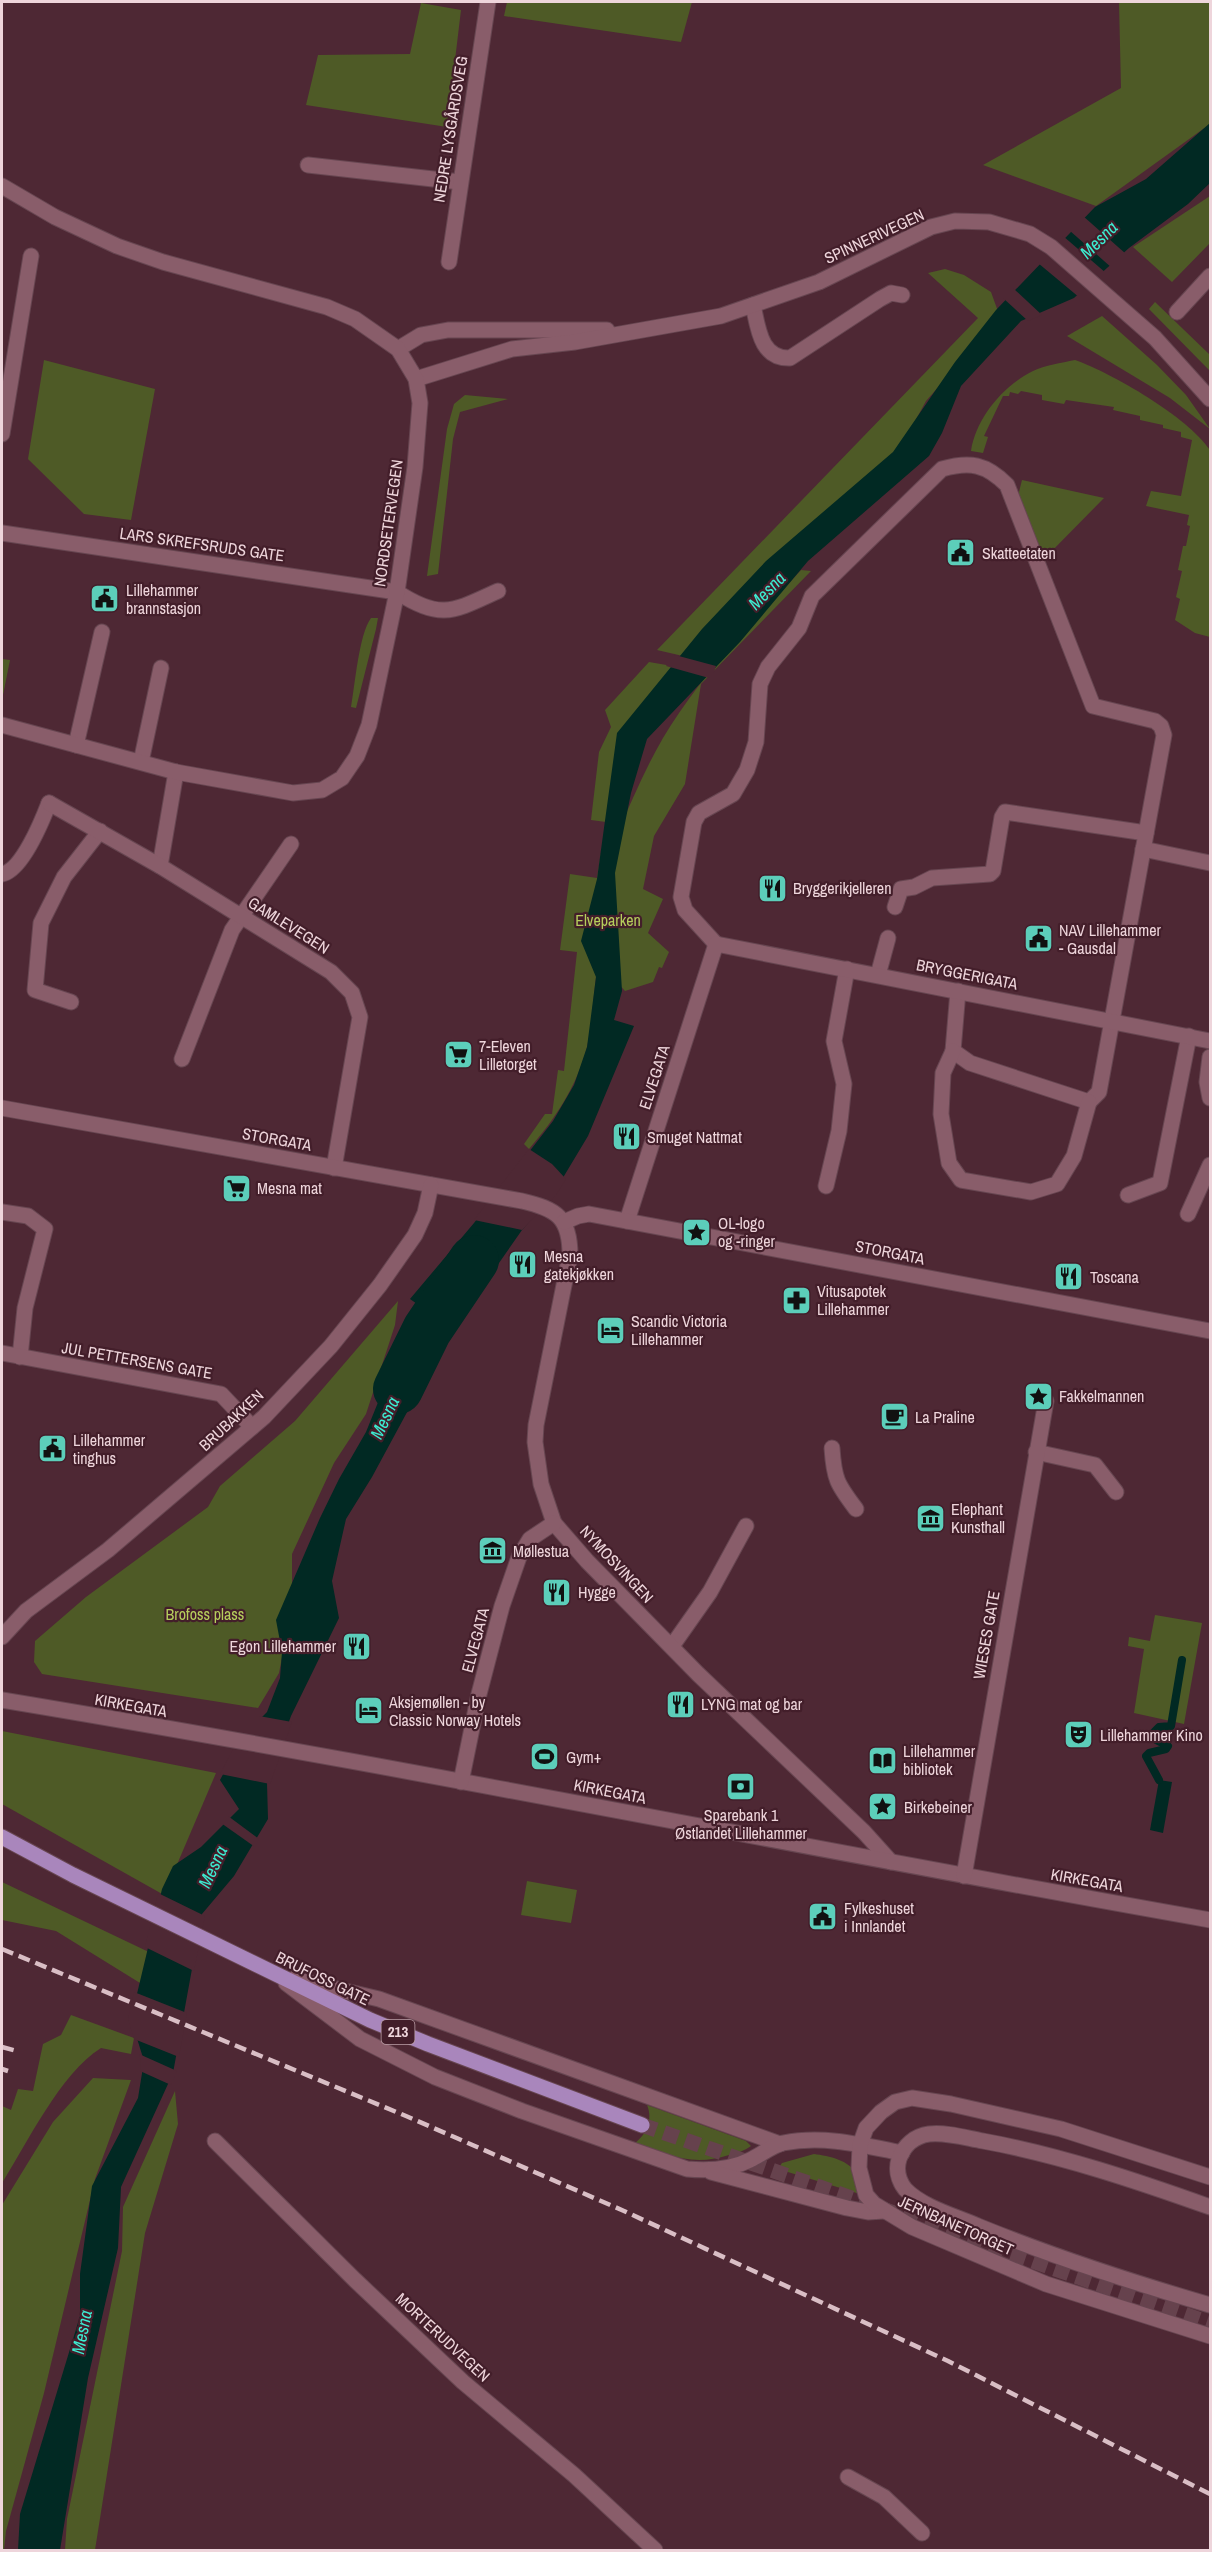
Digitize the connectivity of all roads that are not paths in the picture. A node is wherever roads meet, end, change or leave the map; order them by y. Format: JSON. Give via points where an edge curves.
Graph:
{"nodes":[{"id":1,"x":488,"y":2,"type":"edge"},
{"id":2,"x":308,"y":165,"type":"dead end"},
{"id":3,"x":460,"y":182,"type":"junction"},
{"id":4,"x":2,"y":186,"type":"edge"},
{"id":5,"x":31,"y":256,"type":"dead end"},
{"id":6,"x":448,"y":262,"type":"dead end"},
{"id":7,"x":1210,"y":276,"type":"edge"},
{"id":8,"x":902,"y":295,"type":"dead end"},
{"id":9,"x":753,"y":305,"type":"junction"},
{"id":10,"x":1177,"y":312,"type":"dead end"},
{"id":11,"x":637,"y":331,"type":"junction"},
{"id":12,"x":398,"y":349,"type":"junction"},
{"id":13,"x":416,"y":379,"type":"junction"},
{"id":14,"x":1210,"y":399,"type":"edge"},
{"id":15,"x":2,"y":434,"type":"edge"},
{"id":16,"x":2,"y":533,"type":"edge"},
{"id":17,"x":498,"y":591,"type":"dead end"},
{"id":18,"x":398,"y":592,"type":"junction"},
{"id":19,"x":102,"y":632,"type":"dead end"},
{"id":20,"x":161,"y":668,"type":"dead end"},
{"id":21,"x":2,"y":725,"type":"edge"},
{"id":22,"x":76,"y":745,"type":"junction"},
{"id":23,"x":141,"y":762,"type":"junction"},
{"id":24,"x":176,"y":772,"type":"junction"},
{"id":25,"x":100,"y":831,"type":"junction"},
{"id":26,"x":1146,"y":833,"type":"junction"},
{"id":27,"x":291,"y":844,"type":"dead end"},
{"id":28,"x":1143,"y":849,"type":"junction"},
{"id":29,"x":1210,"y":862,"type":"edge"},
{"id":30,"x":160,"y":866,"type":"junction"},
{"id":31,"x":2,"y":874,"type":"edge"},
{"id":32,"x":895,"y":907,"type":"dead end"},
{"id":33,"x":241,"y":916,"type":"junction"},
{"id":34,"x":888,"y":938,"type":"dead end"},
{"id":35,"x":716,"y":944,"type":"junction"},
{"id":36,"x":847,"y":969,"type":"junction"},
{"id":37,"x":878,"y":975,"type":"junction"},
{"id":38,"x":958,"y":991,"type":"junction"},
{"id":39,"x":71,"y":1002,"type":"dead end"},
{"id":40,"x":1111,"y":1021,"type":"junction"},
{"id":41,"x":1189,"y":1036,"type":"junction"},
{"id":42,"x":1210,"y":1041,"type":"edge"},
{"id":43,"x":953,"y":1051,"type":"junction"},
{"id":44,"x":1210,"y":1057,"type":"edge"},
{"id":45,"x":182,"y":1059,"type":"dead end"},
{"id":46,"x":1210,"y":1098,"type":"edge"},
{"id":47,"x":1089,"y":1102,"type":"junction"},
{"id":48,"x":2,"y":1108,"type":"edge"},
{"id":49,"x":1210,"y":1165,"type":"edge"},
{"id":50,"x":334,"y":1168,"type":"junction"},
{"id":51,"x":431,"y":1185,"type":"junction"},
{"id":52,"x":826,"y":1186,"type":"dead end"},
{"id":53,"x":1128,"y":1195,"type":"dead end"},
{"id":54,"x":2,"y":1212,"type":"edge"},
{"id":55,"x":1188,"y":1214,"type":"dead end"},
{"id":56,"x":627,"y":1221,"type":"junction"},
{"id":57,"x":564,"y":1222,"type":"junction"},
{"id":58,"x":1210,"y":1331,"type":"edge"},
{"id":59,"x":2,"y":1353,"type":"edge"},
{"id":60,"x":20,"y":1357,"type":"junction"},
{"id":61,"x":1046,"y":1401,"type":"dead end"},
{"id":62,"x":252,"y":1427,"type":"junction"},
{"id":63,"x":832,"y":1448,"type":"dead end"},
{"id":64,"x":1036,"y":1452,"type":"junction"},
{"id":65,"x":1116,"y":1492,"type":"dead end"},
{"id":66,"x":856,"y":1509,"type":"dead end"},
{"id":67,"x":554,"y":1523,"type":"junction"},
{"id":68,"x":746,"y":1526,"type":"dead end"},
{"id":69,"x":2,"y":1637,"type":"edge"},
{"id":70,"x":672,"y":1646,"type":"junction"},
{"id":71,"x":2,"y":1700,"type":"edge"},
{"id":72,"x":460,"y":1782,"type":"junction"},
{"id":73,"x":2,"y":1837,"type":"edge"},
{"id":74,"x":891,"y":1862,"type":"junction"},
{"id":75,"x":964,"y":1876,"type":"junction"},
{"id":76,"x":1210,"y":1920,"type":"edge"},
{"id":77,"x":274,"y":1974,"type":"junction"},
{"id":78,"x":642,"y":2125,"type":"tunnel mouth"},
{"id":79,"x":214,"y":2141,"type":"dead end"},
{"id":80,"x":780,"y":2144,"type":"junction"},
{"id":81,"x":860,"y":2145,"type":"junction"},
{"id":82,"x":902,"y":2153,"type":"junction"},
{"id":83,"x":709,"y":2172,"type":"junction"},
{"id":84,"x":1210,"y":2177,"type":"edge"},
{"id":85,"x":1210,"y":2207,"type":"edge"},
{"id":86,"x":883,"y":2211,"type":"junction"},
{"id":87,"x":1210,"y":2305,"type":"edge"},
{"id":88,"x":1210,"y":2336,"type":"edge"},
{"id":89,"x":849,"y":2477,"type":"dead end"},
{"id":90,"x":922,"y":2533,"type":"dead end"},
{"id":91,"x":655,"y":2550,"type":"edge"}],
"edges":[{"from":1,"to":3,"type":"street","name":"NEDRE LYSGÅRDSVEG"},
{"from":2,"to":3,"type":"street"},
{"from":3,"to":6,"type":"street","name":"NEDRE LYSGÅRDSVEG"},
{"from":4,"to":12,"type":"street","name":"NORDSETERVEGEN","via":[[117,246],[327,307],[356,319]]},
{"from":5,"to":15,"type":"street"},
{"from":7,"to":10,"type":"street"},
{"from":8,"to":9,"type":"street","via":[[891,293],[880,298],[790,357],[780,358],[764,347]]},
{"from":9,"to":11,"type":"street","name":"SPINNERIVEGEN","via":[[721,316]]},
{"from":9,"to":14,"type":"street","name":"SPINNERIVEGEN","via":[[819,282],[931,227],[989,222],[1030,234],[1051,247],[1155,339]]},
{"from":11,"to":12,"type":"street","name":"SPINNERIVEGEN","via":[[448,330],[421,335]]},
{"from":11,"to":13,"type":"street","name":"SPINNERIVEGEN","via":[[512,349]]},
{"from":12,"to":13,"type":"street","name":"NORDSETERVEGEN"},
{"from":13,"to":18,"type":"street","name":"NORDSETERVEGEN","via":[[420,404],[415,466]]},
{"from":16,"to":18,"type":"street","name":"LARS SKREFSRUDS GATE"},
{"from":17,"to":18,"type":"street","via":[[438,612],[418,606]]},
{"from":18,"to":24,"type":"street","name":"NORDSETERVEGEN","via":[[369,725],[357,756],[342,778],[322,790],[293,793]]},
{"from":19,"to":22,"type":"street"},
{"from":20,"to":23,"type":"street"},
{"from":21,"to":22,"type":"street","name":"NORDSETERVEGEN"},
{"from":22,"to":23,"type":"street","name":"NORDSETERVEGEN"},
{"from":23,"to":24,"type":"street","name":"NORDSETERVEGEN"},
{"from":24,"to":30,"type":"street"},
{"from":25,"to":30,"type":"street","name":"GAMLEVEGEN"},
{"from":25,"to":31,"type":"street","name":"GAMLEVEGEN","via":[[50,803],[20,862]]},
{"from":25,"to":39,"type":"street","via":[[64,877],[41,923],[35,990]]},
{"from":26,"to":28,"type":"street"},
{"from":26,"to":32,"type":"street","via":[[1005,812],[990,874],[932,879],[901,889]]},
{"from":26,"to":35,"type":"street","via":[[1164,735],[1161,726],[1155,721],[1093,706],[1007,485],[994,471],[956,465],[942,469],[812,596],[799,628],[768,668],[760,684],[756,742],[747,770],[733,794],[699,813],[694,822],[681,897],[685,910]]},
{"from":27,"to":33,"type":"street"},
{"from":28,"to":29,"type":"street"},
{"from":28,"to":40,"type":"street"},
{"from":30,"to":33,"type":"street","name":"GAMLEVEGEN"},
{"from":33,"to":45,"type":"street"},
{"from":33,"to":50,"type":"street","name":"GAMLEVEGEN","via":[[331,972],[352,993],[360,1017]]},
{"from":34,"to":37,"type":"street"},
{"from":35,"to":36,"type":"street","name":"BRYGGERIGATA"},
{"from":35,"to":56,"type":"street","name":"ELVEGATA"},
{"from":36,"to":37,"type":"street","name":"BRYGGERIGATA"},
{"from":36,"to":52,"type":"street","via":[[834,1041],[844,1084],[839,1131]]},
{"from":37,"to":38,"type":"street","name":"BRYGGERIGATA"},
{"from":38,"to":40,"type":"street","name":"BRYGGERIGATA"},
{"from":38,"to":43,"type":"street"},
{"from":40,"to":41,"type":"street","name":"BRYGGERIGATA"},
{"from":40,"to":47,"type":"street","via":[[1099,1092]]},
{"from":41,"to":42,"type":"street","name":"BRYGGERIGATA"},
{"from":41,"to":53,"type":"street","via":[[1160,1184]]},
{"from":43,"to":47,"type":"street","via":[[970,1063]]},
{"from":43,"to":47,"type":"street","via":[[944,1073],[941,1114],[949,1163],[961,1180],[1031,1192],[1057,1184],[1074,1156]]},
{"from":44,"to":46,"type":"street"},
{"from":48,"to":50,"type":"street","name":"STORGATA"},
{"from":49,"to":55,"type":"street"},
{"from":50,"to":51,"type":"street","name":"STORGATA"},
{"from":51,"to":57,"type":"street","name":"STORGATA","via":[[522,1201],[546,1208]]},
{"from":51,"to":62,"type":"street","name":"BRUBAKKEN","via":[[415,1235],[380,1285],[331,1346]]},
{"from":54,"to":60,"type":"street","via":[[28,1216],[45,1229],[25,1308]]},
{"from":56,"to":57,"type":"street","name":"STORGATA","via":[[589,1214]]},
{"from":56,"to":58,"type":"street","name":"STORGATA"},
{"from":57,"to":67,"type":"street","name":"NYMOSVINGEN","via":[[570,1255],[541,1394],[536,1442],[541,1484]]},
{"from":59,"to":60,"type":"street","name":"JUL PETTERSENS GATE"},
{"from":60,"to":62,"type":"street","name":"JUL PETTERSENS GATE","via":[[221,1394]]},
{"from":61,"to":64,"type":"street","name":"WIESES GATE"},
{"from":62,"to":69,"type":"street","name":"BRUBAKKEN","via":[[108,1550],[26,1611]]},
{"from":63,"to":66,"type":"street","via":[[834,1475]]},
{"from":64,"to":65,"type":"street","via":[[1095,1465]]},
{"from":64,"to":75,"type":"street","name":"WIESES GATE"},
{"from":67,"to":70,"type":"street","name":"NYMOSVINGEN"},
{"from":67,"to":72,"type":"street","name":"ELVEGATA","via":[[530,1539],[519,1557],[502,1606]]},
{"from":68,"to":70,"type":"street","via":[[710,1592]]},
{"from":70,"to":74,"type":"street","name":"NYMOSVINGEN"},
{"from":71,"to":72,"type":"street","name":"KIRKEGATA"},
{"from":72,"to":74,"type":"street","name":"KIRKEGATA"},
{"from":73,"to":77,"type":"main road","name":"BRUFOSS GATE","number":"213"},
{"from":74,"to":75,"type":"street","name":"KIRKEGATA"},
{"from":75,"to":76,"type":"street","name":"KIRKEGATA"},
{"from":77,"to":78,"type":"main road","name":"BRUFOSS GATE","number":"213","via":[[428,2044]]},
{"from":77,"to":80,"type":"street","via":[[379,2000]]},
{"from":77,"to":83,"type":"street","via":[[360,2039],[435,2077],[604,2141],[687,2169]]},
{"from":79,"to":91,"type":"street","name":"MORTERUDVEGEN","via":[[463,2382],[574,2475]]},
{"from":80,"to":81,"type":"street","via":[[835,2140]]},
{"from":80,"to":83,"type":"street","via":[[748,2162]]},
{"from":81,"to":82,"type":"street"},
{"from":81,"to":84,"type":"street","name":"JERNBANETORGET","via":[[866,2128],[881,2112],[895,2102],[912,2098],[1061,2129]]},
{"from":81,"to":86,"type":"street","name":"JERNBANETORGET","via":[[859,2168],[866,2195]]},
{"from":82,"to":85,"type":"street","via":[[915,2138],[951,2135],[1087,2167]]},
{"from":82,"to":87,"type":"street","via":[[899,2179],[928,2204],[1073,2264]]},
{"from":83,"to":86,"type":"street","via":[[847,2208]]},
{"from":86,"to":88,"type":"street","name":"JERNBANETORGET","via":[[1046,2284]]},
{"from":89,"to":90,"type":"street","via":[[884,2498]]}]}
